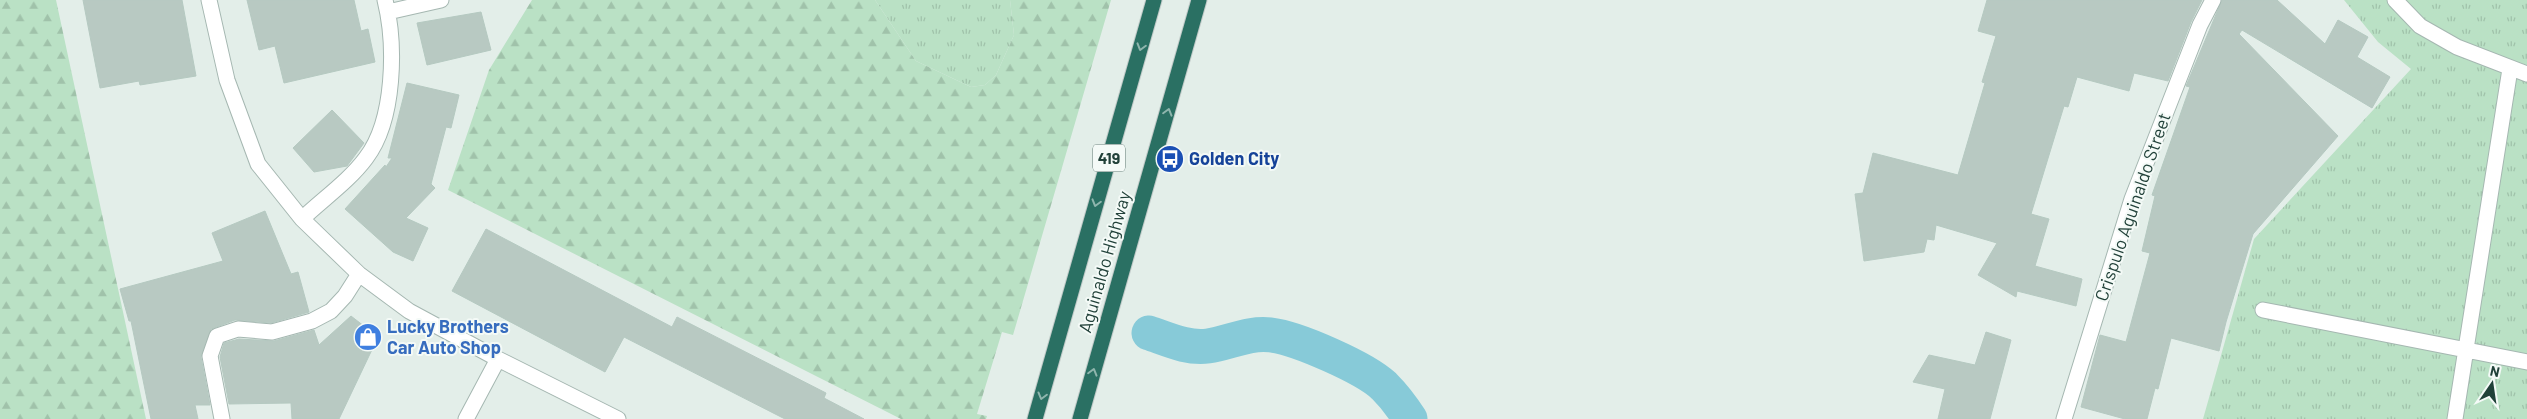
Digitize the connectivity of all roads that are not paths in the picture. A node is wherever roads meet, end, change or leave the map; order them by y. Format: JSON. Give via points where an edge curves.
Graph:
{"nodes":[{"id":1,"x":209,"y":0,"type":"edge"},
{"id":2,"x":441,"y":0,"type":"edge"},
{"id":3,"x":1154,"y":0,"type":"edge"},
{"id":4,"x":1199,"y":0,"type":"edge"},
{"id":5,"x":2213,"y":0,"type":"edge"},
{"id":6,"x":2395,"y":0,"type":"edge"},
{"id":7,"x":387,"y":6,"type":"edge"},
{"id":8,"x":2510,"y":68,"type":"junction"},
{"id":9,"x":2527,"y":74,"type":"edge"},
{"id":10,"x":302,"y":219,"type":"junction"},
{"id":11,"x":359,"y":274,"type":"junction"},
{"id":12,"x":2263,"y":310,"type":"dead end"},
{"id":13,"x":2466,"y":351,"type":"junction"},
{"id":14,"x":498,"y":359,"type":"junction"},
{"id":15,"x":2527,"y":362,"type":"edge"},
{"id":16,"x":222,"y":419,"type":"edge"},
{"id":17,"x":466,"y":419,"type":"edge"},
{"id":18,"x":618,"y":419,"type":"edge"},
{"id":19,"x":1035,"y":419,"type":"edge"},
{"id":20,"x":1080,"y":419,"type":"edge"},
{"id":21,"x":2064,"y":419,"type":"edge"},
{"id":22,"x":2455,"y":419,"type":"edge"}],
"edges":[{"from":1,"to":10,"type":"street","via":[[227,80],[258,164]]},
{"from":2,"to":7,"type":"street"},
{"from":3,"to":19,"type":"highway","name":"Aguinaldo Highway","number":"419","one_way":true},
{"from":20,"to":4,"type":"highway","name":"Aguinaldo Highway","number":"419","one_way":true},
{"from":5,"to":21,"type":"street","name":"Crispulo Aguinaldo Street","via":[[2200,25],[2132,198]]},
{"from":6,"to":8,"type":"street","via":[[2420,26],[2457,47]]},
{"from":7,"to":10,"type":"street","via":[[393,63],[382,129],[366,158]]},
{"from":8,"to":9,"type":"street"},
{"from":8,"to":13,"type":"street"},
{"from":10,"to":11,"type":"street"},
{"from":11,"to":14,"type":"street","via":[[409,311]]},
{"from":11,"to":16,"type":"street","via":[[331,311],[312,321],[272,332],[238,329],[217,336],[210,356]]},
{"from":12,"to":13,"type":"street"},
{"from":13,"to":15,"type":"street"},
{"from":13,"to":22,"type":"street"},
{"from":14,"to":17,"type":"street"},
{"from":14,"to":18,"type":"street"}]}
